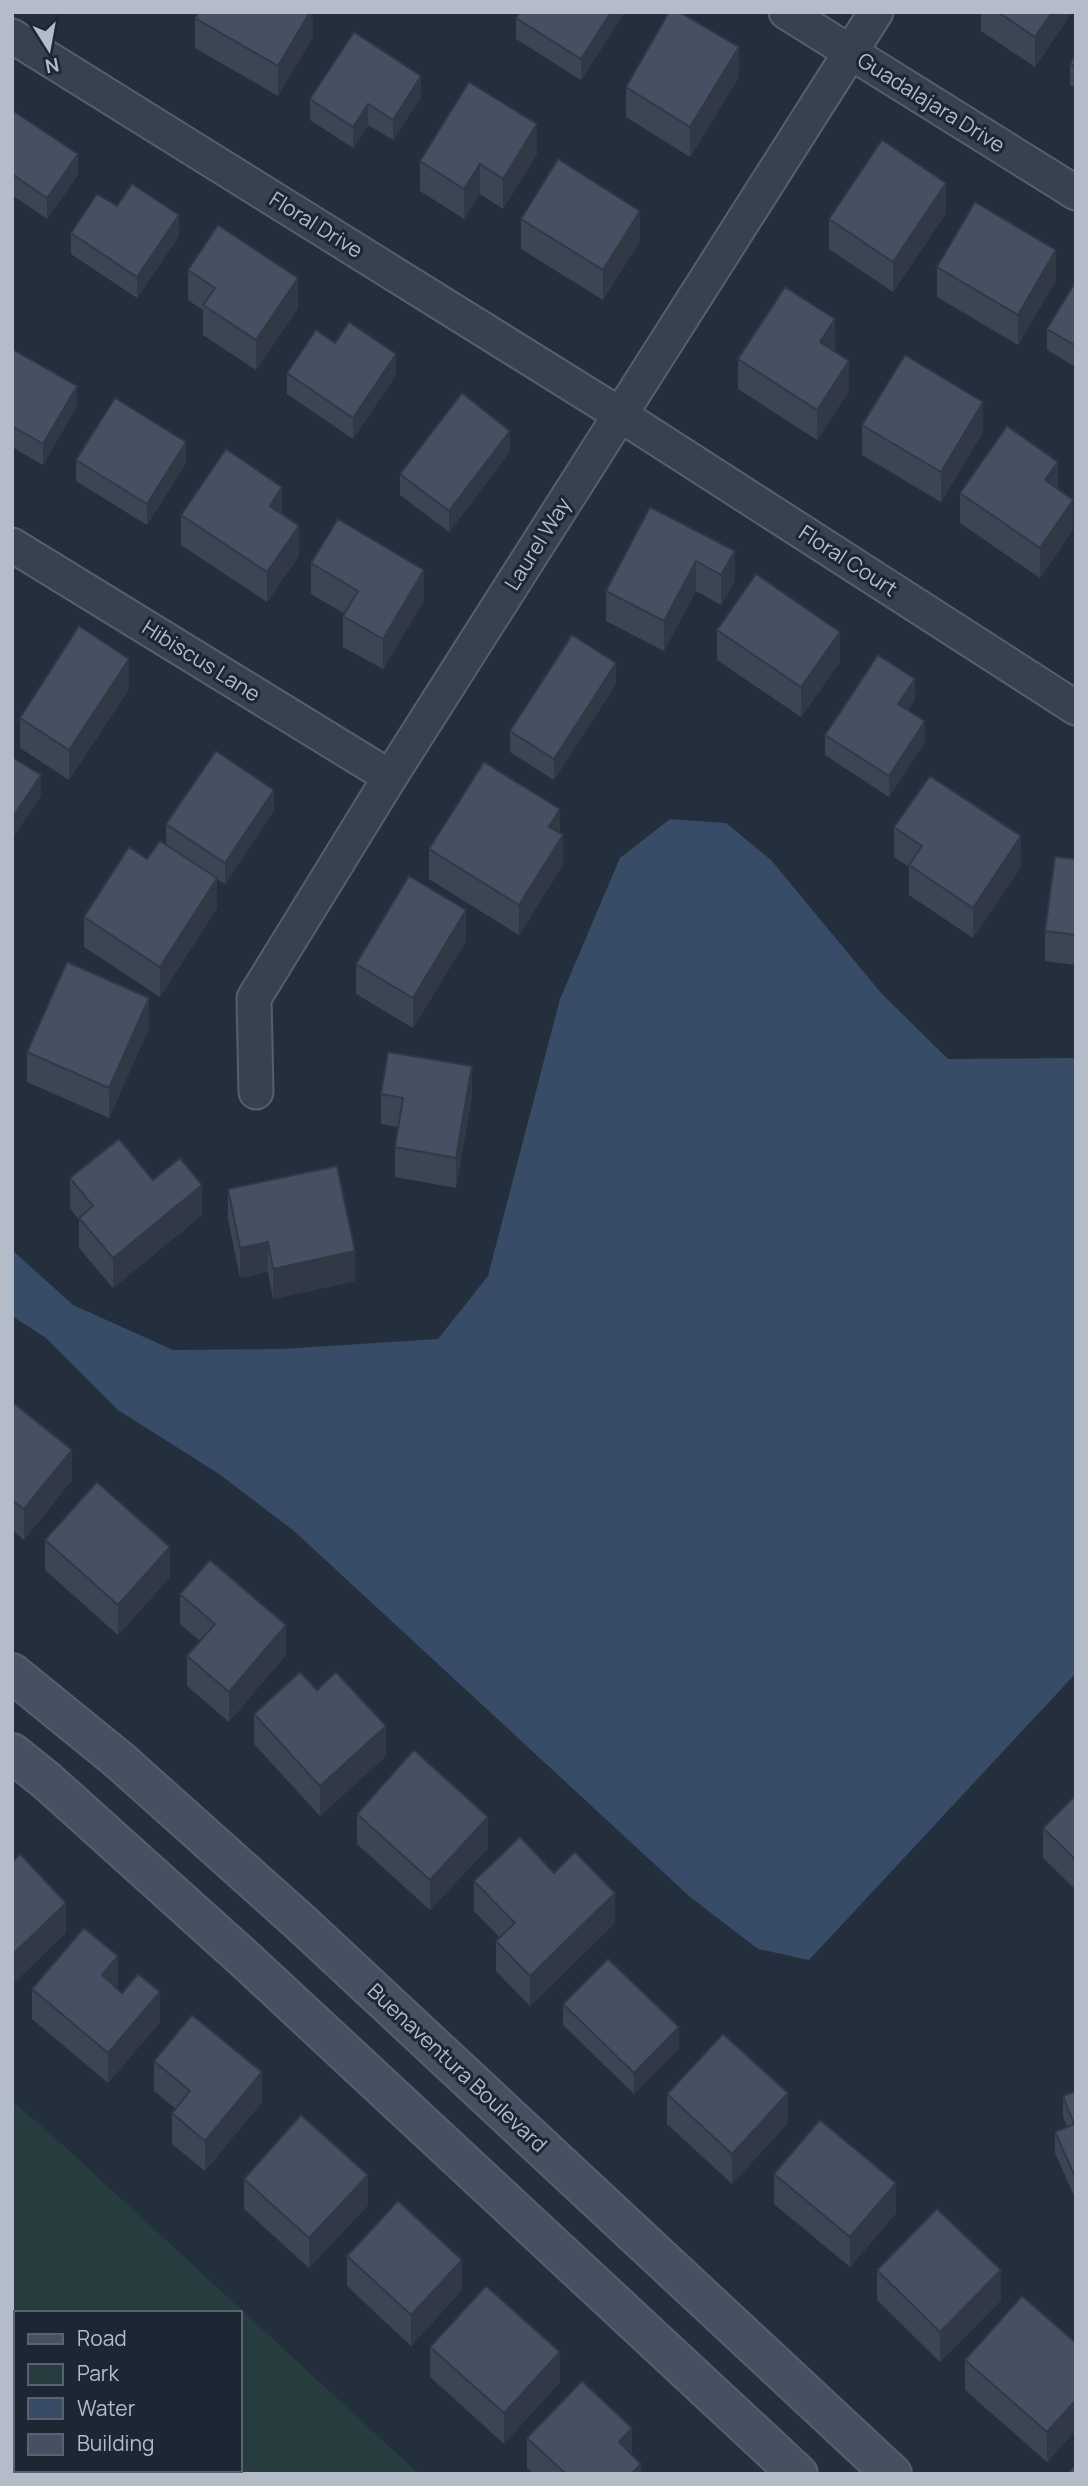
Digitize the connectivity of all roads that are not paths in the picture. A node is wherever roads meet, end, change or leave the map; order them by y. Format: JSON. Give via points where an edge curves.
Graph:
{"nodes":[{"id":1,"x":786,"y":12,"type":"edge"},
{"id":2,"x":876,"y":12,"type":"edge"},
{"id":3,"x":12,"y":36,"type":"edge"},
{"id":4,"x":850,"y":52,"type":"junction"},
{"id":5,"x":1076,"y":193,"type":"edge"},
{"id":6,"x":620,"y":414,"type":"junction"},
{"id":7,"x":15,"y":553,"type":"edge"},
{"id":8,"x":1076,"y":708,"type":"edge"},
{"id":9,"x":390,"y":777,"type":"junction"},
{"id":10,"x":256,"y":1092,"type":"dead end"},
{"id":11,"x":12,"y":1673,"type":"edge"},
{"id":12,"x":12,"y":1753,"type":"edge"},
{"id":13,"x":797,"y":2474,"type":"edge"},
{"id":14,"x":892,"y":2474,"type":"edge"}],
"edges":[{"from":1,"to":4,"type":"street","name":"Guadalajara Drive"},
{"from":2,"to":4,"type":"street","name":"Laurel Way"},
{"from":3,"to":6,"type":"street","name":"Floral Drive"},
{"from":4,"to":5,"type":"street","name":"Guadalajara Drive"},
{"from":4,"to":6,"type":"street","name":"Laurel Way"},
{"from":6,"to":8,"type":"street","name":"Floral Court"},
{"from":6,"to":9,"type":"street","name":"Laurel Way"},
{"from":7,"to":9,"type":"street","name":"Hibiscus Lane"},
{"from":9,"to":10,"type":"street","name":"Laurel Way","via":[[254,998]]},
{"from":11,"to":14,"type":"main road","name":"Buenaventura Boulevard","via":[[119,1760],[290,1913]]},
{"from":12,"to":13,"type":"main road","via":[[249,1964]]}]}
